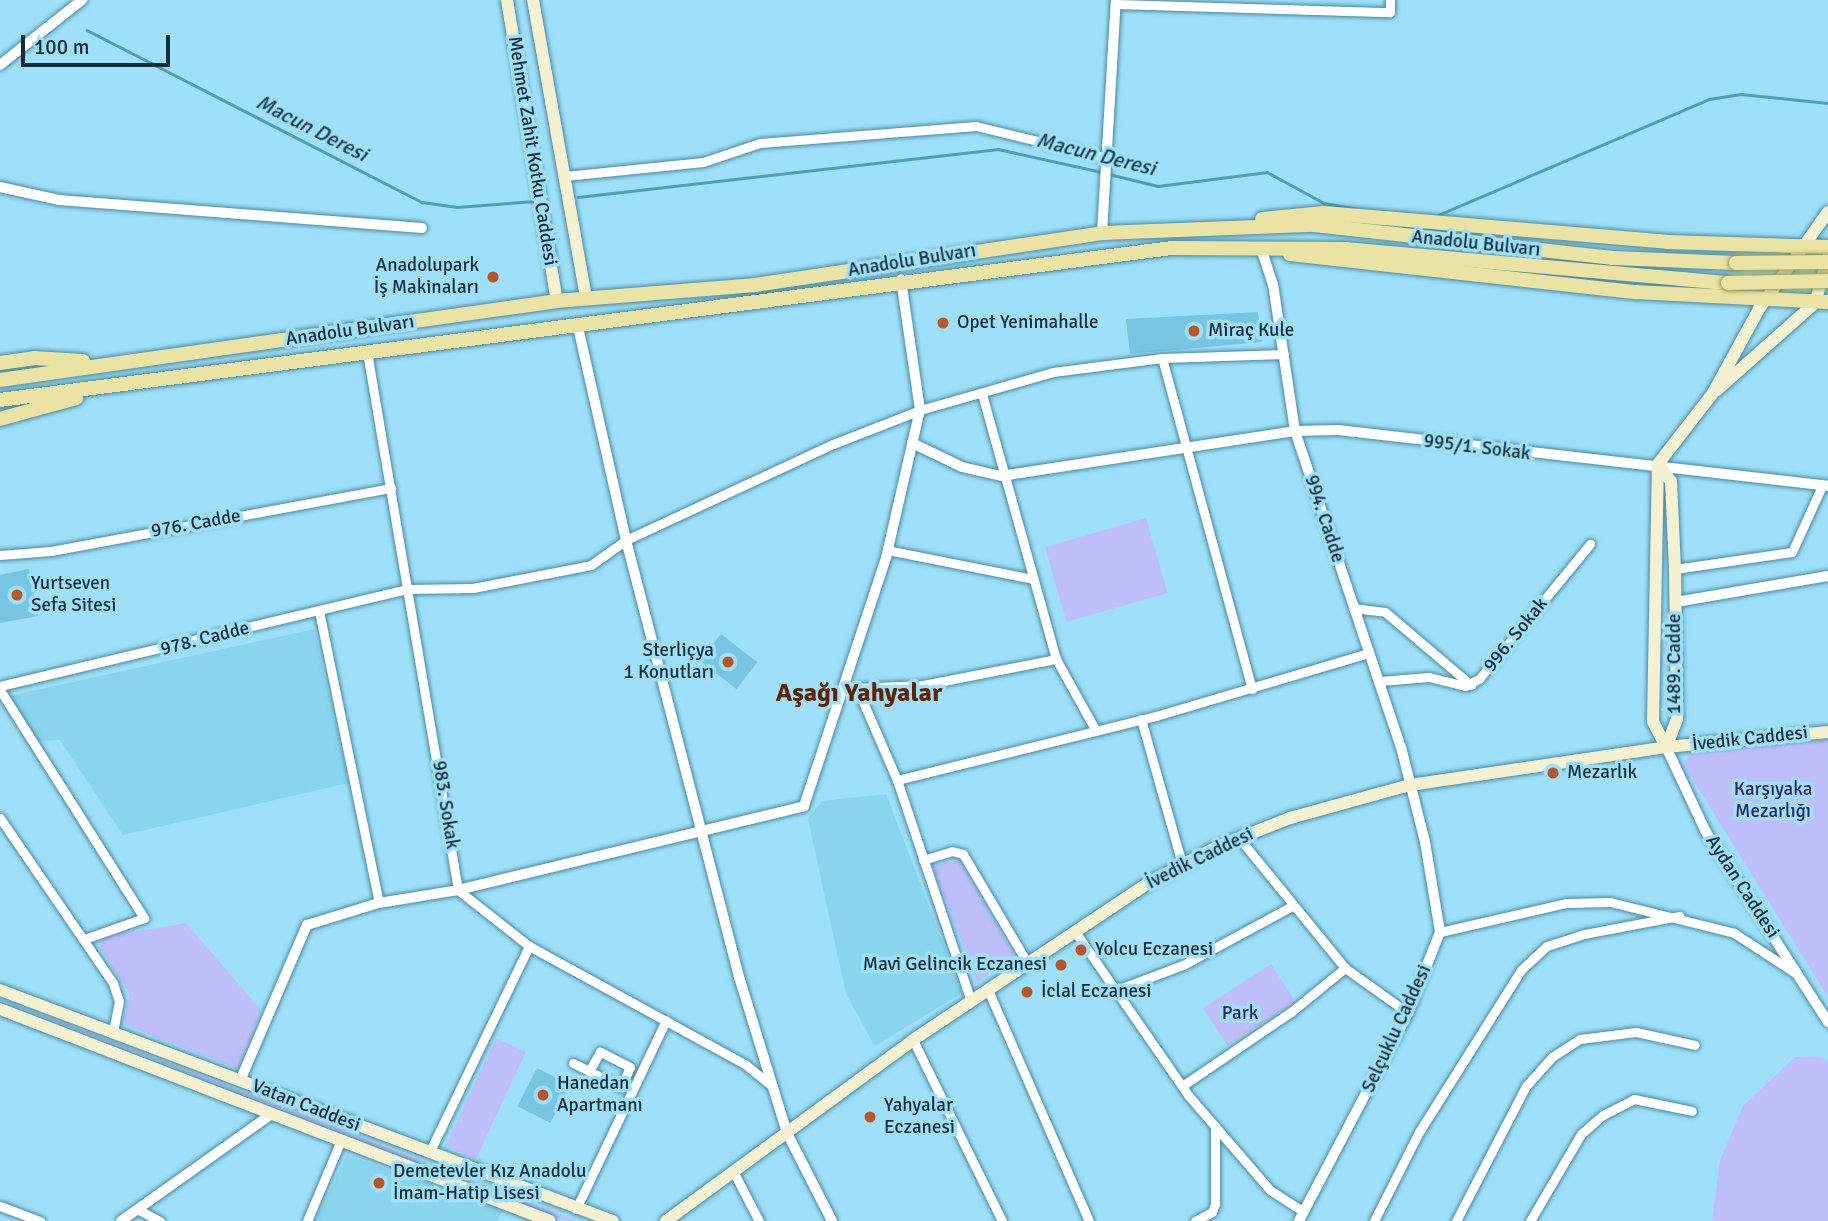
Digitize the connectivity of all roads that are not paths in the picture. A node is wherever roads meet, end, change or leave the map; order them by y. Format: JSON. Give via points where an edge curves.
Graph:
{"nodes":[{"id":1,"x":82,"y":0,"type":"edge"},
{"id":2,"x":507,"y":0,"type":"edge"},
{"id":3,"x":533,"y":0,"type":"edge"},
{"id":4,"x":1390,"y":0,"type":"edge"},
{"id":5,"x":1116,"y":2,"type":"edge"},
{"id":6,"x":0,"y":65,"type":"edge"},
{"id":7,"x":1106,"y":162,"type":"junction"},
{"id":8,"x":565,"y":176,"type":"junction"},
{"id":9,"x":0,"y":187,"type":"edge"},
{"id":10,"x":1828,"y":212,"type":"edge"},
{"id":11,"x":1241,"y":224,"type":"junction"},
{"id":12,"x":422,"y":228,"type":"dead end"},
{"id":13,"x":1102,"y":233,"type":"junction"},
{"id":14,"x":1828,"y":247,"type":"edge"},
{"id":15,"x":1261,"y":248,"type":"junction"},
{"id":16,"x":1804,"y":248,"type":"junction"},
{"id":17,"x":1828,"y":260,"type":"edge"},
{"id":18,"x":901,"y":279,"type":"junction"},
{"id":19,"x":1828,"y":281,"type":"edge"},
{"id":20,"x":586,"y":299,"type":"junction"},
{"id":21,"x":1768,"y":299,"type":"junction"},
{"id":22,"x":557,"y":302,"type":"junction"},
{"id":23,"x":1822,"y":302,"type":"edge"},
{"id":24,"x":578,"y":327,"type":"junction"},
{"id":25,"x":367,"y":352,"type":"junction"},
{"id":26,"x":1284,"y":354,"type":"junction"},
{"id":27,"x":1162,"y":358,"type":"junction"},
{"id":28,"x":0,"y":363,"type":"edge"},
{"id":29,"x":113,"y":364,"type":"junction"},
{"id":30,"x":0,"y":380,"type":"edge"},
{"id":31,"x":117,"y":387,"type":"junction"},
{"id":32,"x":1713,"y":393,"type":"junction"},
{"id":33,"x":982,"y":394,"type":"junction"},
{"id":34,"x":0,"y":400,"type":"edge"},
{"id":35,"x":920,"y":410,"type":"junction"},
{"id":36,"x":0,"y":419,"type":"edge"},
{"id":37,"x":1295,"y":431,"type":"junction"},
{"id":38,"x":912,"y":443,"type":"junction"},
{"id":39,"x":1184,"y":450,"type":"junction"},
{"id":40,"x":1658,"y":464,"type":"junction"},
{"id":41,"x":1001,"y":476,"type":"junction"},
{"id":42,"x":1825,"y":486,"type":"edge"},
{"id":43,"x":391,"y":488,"type":"junction"},
{"id":44,"x":626,"y":540,"type":"junction"},
{"id":45,"x":1590,"y":544,"type":"dead end"},
{"id":46,"x":887,"y":550,"type":"junction"},
{"id":47,"x":0,"y":555,"type":"edge"},
{"id":48,"x":1675,"y":569,"type":"junction"},
{"id":49,"x":1828,"y":576,"type":"edge"},
{"id":50,"x":1033,"y":579,"type":"junction"},
{"id":51,"x":408,"y":589,"type":"junction"},
{"id":52,"x":1676,"y":602,"type":"junction"},
{"id":53,"x":1657,"y":603,"type":"junction"},
{"id":54,"x":1353,"y":608,"type":"junction"},
{"id":55,"x":318,"y":611,"type":"junction"},
{"id":56,"x":1369,"y":653,"type":"junction"},
{"id":57,"x":1056,"y":659,"type":"junction"},
{"id":58,"x":1380,"y":681,"type":"junction"},
{"id":59,"x":1471,"y":685,"type":"junction"},
{"id":60,"x":0,"y":688,"type":"edge"},
{"id":61,"x":851,"y":688,"type":"junction"},
{"id":62,"x":1252,"y":689,"type":"junction"},
{"id":63,"x":1141,"y":719,"type":"junction"},
{"id":64,"x":1096,"y":731,"type":"junction"},
{"id":65,"x":1828,"y":732,"type":"edge"},
{"id":66,"x":1666,"y":747,"type":"junction"},
{"id":67,"x":897,"y":780,"type":"junction"},
{"id":68,"x":1410,"y":785,"type":"junction"},
{"id":69,"x":0,"y":818,"type":"edge"},
{"id":70,"x":702,"y":832,"type":"junction"},
{"id":71,"x":1238,"y":838,"type":"junction"},
{"id":72,"x":923,"y":860,"type":"junction"},
{"id":73,"x":1182,"y":864,"type":"junction"},
{"id":74,"x":458,"y":890,"type":"junction"},
{"id":75,"x":379,"y":903,"type":"junction"},
{"id":76,"x":1292,"y":906,"type":"junction"},
{"id":77,"x":1679,"y":916,"type":"junction"},
{"id":78,"x":1440,"y":932,"type":"junction"},
{"id":79,"x":1076,"y":933,"type":"junction"},
{"id":80,"x":84,"y":939,"type":"junction"},
{"id":81,"x":529,"y":946,"type":"junction"},
{"id":82,"x":1028,"y":964,"type":"junction"},
{"id":83,"x":1345,"y":968,"type":"junction"},
{"id":84,"x":1799,"y":976,"type":"junction"},
{"id":85,"x":1119,"y":989,"type":"junction"},
{"id":86,"x":0,"y":990,"type":"edge"},
{"id":87,"x":988,"y":990,"type":"junction"},
{"id":88,"x":971,"y":1001,"type":"junction"},
{"id":89,"x":0,"y":1009,"type":"edge"},
{"id":90,"x":1408,"y":1013,"type":"junction"},
{"id":91,"x":666,"y":1020,"type":"junction"},
{"id":92,"x":1828,"y":1022,"type":"edge"},
{"id":93,"x":113,"y":1032,"type":"junction"},
{"id":94,"x":913,"y":1040,"type":"junction"},
{"id":95,"x":1695,"y":1045,"type":"dead end"},
{"id":96,"x":573,"y":1063,"type":"dead end"},
{"id":97,"x":589,"y":1071,"type":"junction"},
{"id":98,"x":240,"y":1081,"type":"junction"},
{"id":99,"x":1182,"y":1086,"type":"junction"},
{"id":100,"x":774,"y":1087,"type":"junction"},
{"id":101,"x":1692,"y":1111,"type":"dead end"},
{"id":102,"x":273,"y":1113,"type":"junction"},
{"id":103,"x":1215,"y":1126,"type":"junction"},
{"id":104,"x":787,"y":1133,"type":"junction"},
{"id":105,"x":341,"y":1140,"type":"junction"},
{"id":106,"x":429,"y":1153,"type":"junction"},
{"id":107,"x":734,"y":1173,"type":"junction"},
{"id":108,"x":0,"y":1206,"type":"edge"},
{"id":109,"x":137,"y":1209,"type":"junction"},
{"id":110,"x":576,"y":1209,"type":"junction"},
{"id":111,"x":1302,"y":1218,"type":"edge"},
{"id":112,"x":40,"y":1221,"type":"edge"},
{"id":113,"x":121,"y":1221,"type":"edge"},
{"id":114,"x":160,"y":1221,"type":"edge"},
{"id":115,"x":307,"y":1221,"type":"edge"},
{"id":116,"x":550,"y":1221,"type":"edge"},
{"id":117,"x":613,"y":1221,"type":"edge"},
{"id":118,"x":666,"y":1221,"type":"edge"},
{"id":119,"x":759,"y":1221,"type":"edge"},
{"id":120,"x":832,"y":1221,"type":"edge"},
{"id":121,"x":1002,"y":1221,"type":"edge"},
{"id":122,"x":1089,"y":1221,"type":"edge"},
{"id":123,"x":1195,"y":1221,"type":"edge"},
{"id":124,"x":1374,"y":1221,"type":"edge"},
{"id":125,"x":1456,"y":1221,"type":"edge"},
{"id":126,"x":1530,"y":1221,"type":"edge"}],
"edges":[{"from":1,"to":6,"type":"street"},
{"from":2,"to":22,"type":"main road","name":"Mehmet Zahit Kotku Caddesi"},
{"from":3,"to":8,"type":"main road","name":"Mehmet Zahit Kotku Caddesi"},
{"from":4,"to":5,"type":"street","via":[[1390,12]]},
{"from":5,"to":7,"type":"street"},
{"from":7,"to":8,"type":"street","via":[[976,126],[760,143],[703,162]]},
{"from":7,"to":13,"type":"street"},
{"from":8,"to":20,"type":"main road","name":"Mehmet Zahit Kotku Caddesi"},
{"from":9,"to":12,"type":"street","via":[[59,200]]},
{"from":10,"to":16,"type":"main road"},
{"from":11,"to":13,"type":"main road","name":"Anadolu Bulvarı"},
{"from":11,"to":16,"type":"main road","via":[[1286,214],[1324,213],[1558,235]]},
{"from":11,"to":17,"type":"main road","name":"Anadolu Bulvarı","bridge":true,"via":[[1314,225],[1613,257]]},
{"from":13,"to":20,"type":"main road","name":"Anadolu Bulvarı","via":[[755,285]]},
{"from":14,"to":16,"type":"main road"},
{"from":15,"to":18,"type":"main road","name":"Anadolu Bulvarı","via":[[1171,248]]},
{"from":15,"to":19,"type":"main road","name":"Anadolu Bulvarı","bridge":true,"via":[[1345,248],[1728,283]]},
{"from":15,"to":21,"type":"main road","via":[[1448,274]]},
{"from":15,"to":26,"type":"street","name":"994. Cadde"},
{"from":16,"to":21,"type":"main road"},
{"from":17,"to":23,"type":"main road"},
{"from":18,"to":24,"type":"main road","name":"Anadolu Bulvarı"},
{"from":18,"to":35,"type":"street"},
{"from":20,"to":22,"type":"main road","name":"Anadolu Bulvarı"},
{"from":21,"to":23,"type":"main road"},
{"from":21,"to":32,"type":"main road"},
{"from":22,"to":29,"type":"main road","name":"Anadolu Bulvarı"},
{"from":23,"to":32,"type":"main road"},
{"from":24,"to":25,"type":"main road","name":"Anadolu Bulvarı"},
{"from":24,"to":44,"type":"street"},
{"from":25,"to":31,"type":"main road","name":"Anadolu Bulvarı"},
{"from":25,"to":43,"type":"street","name":"983. Sokak"},
{"from":26,"to":27,"type":"street","name":"978. Cadde"},
{"from":26,"to":37,"type":"street","name":"994. Cadde"},
{"from":27,"to":33,"type":"street","name":"978. Cadde","via":[[1054,372]]},
{"from":27,"to":39,"type":"street"},
{"from":28,"to":29,"type":"main road","via":[[34,358]]},
{"from":29,"to":30,"type":"main road","name":"Anadolu Bulvarı"},
{"from":31,"to":34,"type":"main road","name":"Anadolu Bulvarı"},
{"from":31,"to":36,"type":"main road"},
{"from":32,"to":40,"type":"main road"},
{"from":33,"to":35,"type":"street","name":"978. Cadde"},
{"from":33,"to":41,"type":"street"},
{"from":35,"to":38,"type":"street"},
{"from":35,"to":44,"type":"street","name":"978. Cadde"},
{"from":37,"to":39,"type":"street","name":"995/1. Sokak"},
{"from":37,"to":40,"type":"street","name":"995/1. Sokak","via":[[1338,430],[1620,466]]},
{"from":37,"to":54,"type":"street","name":"994. Cadde"},
{"from":38,"to":41,"type":"street","via":[[962,467]]},
{"from":38,"to":46,"type":"street"},
{"from":39,"to":41,"type":"street","name":"995/1. Sokak"},
{"from":39,"to":62,"type":"street"},
{"from":40,"to":42,"type":"street","name":"995/1. Sokak","via":[[1777,484]]},
{"from":40,"to":48,"type":"main road","name":"1489. Cadde","via":[[1671,481]]},
{"from":40,"to":53,"type":"main road","name":"1489. Cadde"},
{"from":41,"to":50,"type":"street"},
{"from":42,"to":48,"type":"street","via":[[1792,552]]},
{"from":43,"to":47,"type":"street","name":"976. Cadde","via":[[51,551]]},
{"from":43,"to":51,"type":"street","name":"983. Sokak"},
{"from":44,"to":51,"type":"street","name":"978. Cadde","via":[[591,565],[564,573],[473,588]]},
{"from":44,"to":70,"type":"street"},
{"from":45,"to":59,"type":"street","name":"996. Sokak"},
{"from":46,"to":50,"type":"street"},
{"from":46,"to":61,"type":"street"},
{"from":48,"to":52,"type":"main road","name":"1489. Cadde"},
{"from":49,"to":52,"type":"street"},
{"from":50,"to":57,"type":"street"},
{"from":51,"to":55,"type":"street","name":"978. Cadde"},
{"from":51,"to":74,"type":"street","name":"983. Sokak"},
{"from":52,"to":53,"type":"main road"},
{"from":52,"to":66,"type":"main road","name":"1489. Cadde","via":[[1677,719]]},
{"from":53,"to":66,"type":"main road","name":"1489. Cadde","via":[[1653,721]]},
{"from":54,"to":56,"type":"street","name":"994. Cadde"},
{"from":54,"to":59,"type":"street","via":[[1385,612]]},
{"from":55,"to":60,"type":"street","name":"978. Cadde"},
{"from":55,"to":75,"type":"street"},
{"from":56,"to":58,"type":"street","name":"994. Cadde"},
{"from":56,"to":62,"type":"street"},
{"from":57,"to":61,"type":"street","via":[[923,685]]},
{"from":57,"to":64,"type":"street"},
{"from":58,"to":59,"type":"street","name":"996. Sokak","via":[[1429,677]]},
{"from":58,"to":68,"type":"street","name":"994. Cadde"},
{"from":60,"to":80,"type":"street","via":[[144,918]]},
{"from":61,"to":67,"type":"street"},
{"from":61,"to":70,"type":"street","via":[[804,806]]},
{"from":62,"to":63,"type":"street"},
{"from":63,"to":64,"type":"street"},
{"from":63,"to":73,"type":"street"},
{"from":64,"to":67,"type":"street"},
{"from":65,"to":66,"type":"main road","name":"İvedik Caddesi"},
{"from":66,"to":68,"type":"main road","name":"İvedik Caddesi"},
{"from":66,"to":84,"type":"street","name":"Aydan Caddesi","via":[[1706,832]]},
{"from":67,"to":72,"type":"street"},
{"from":68,"to":71,"type":"main road","name":"İvedik Caddesi","via":[[1325,806]]},
{"from":68,"to":78,"type":"street"},
{"from":69,"to":80,"type":"street"},
{"from":70,"to":74,"type":"street"},
{"from":70,"to":100,"type":"street"},
{"from":71,"to":73,"type":"main road","name":"İvedik Caddesi"},
{"from":71,"to":76,"type":"street"},
{"from":72,"to":82,"type":"street","via":[[952,851],[963,854]]},
{"from":72,"to":88,"type":"street"},
{"from":73,"to":79,"type":"main road","name":"İvedik Caddesi"},
{"from":74,"to":75,"type":"street"},
{"from":74,"to":81,"type":"street"},
{"from":75,"to":98,"type":"street","via":[[307,925]]},
{"from":76,"to":83,"type":"street"},
{"from":76,"to":85,"type":"street","via":[[1183,965]]},
{"from":77,"to":78,"type":"street","via":[[1610,902],[1567,903]]},
{"from":77,"to":84,"type":"street","via":[[1734,933]]},
{"from":77,"to":124,"type":"street","via":[[1547,946],[1521,970],[1419,1132]]},
{"from":78,"to":90,"type":"street","name":"Selçuklu Caddesi"},
{"from":79,"to":82,"type":"main road","name":"İvedik Caddesi"},
{"from":79,"to":85,"type":"street"},
{"from":80,"to":93,"type":"street","via":[[116,991]]},
{"from":81,"to":91,"type":"street"},
{"from":81,"to":106,"type":"street"},
{"from":82,"to":87,"type":"main road","name":"İvedik Caddesi"},
{"from":83,"to":90,"type":"street"},
{"from":83,"to":99,"type":"street","via":[[1291,1012]]},
{"from":84,"to":92,"type":"street","name":"Aydan Caddesi"},
{"from":85,"to":99,"type":"street"},
{"from":86,"to":93,"type":"main road","name":"Vatan Caddesi"},
{"from":87,"to":88,"type":"main road","name":"İvedik Caddesi"},
{"from":87,"to":122,"type":"street"},
{"from":88,"to":94,"type":"main road","name":"İvedik Caddesi"},
{"from":89,"to":102,"type":"main road","name":"Vatan Caddesi"},
{"from":90,"to":111,"type":"street","name":"Selçuklu Caddesi"},
{"from":91,"to":100,"type":"street"},
{"from":91,"to":110,"type":"street"},
{"from":93,"to":98,"type":"main road","name":"Vatan Caddesi"},
{"from":94,"to":104,"type":"main road","name":"İvedik Caddesi"},
{"from":94,"to":121,"type":"street"},
{"from":95,"to":125,"type":"street","via":[[1636,1032],[1580,1039],[1552,1057],[1526,1086]]},
{"from":96,"to":97,"type":"street"},
{"from":97,"to":97,"type":"street","via":[[621,1087],[631,1067],[600,1052]]},
{"from":98,"to":106,"type":"main road","name":"Vatan Caddesi"},
{"from":99,"to":103,"type":"street"},
{"from":100,"to":104,"type":"street"},
{"from":101,"to":126,"type":"street","via":[[1634,1099],[1603,1115],[1581,1134]]},
{"from":102,"to":105,"type":"main road","name":"Vatan Caddesi"},
{"from":102,"to":109,"type":"street"},
{"from":103,"to":111,"type":"street","via":[[1270,1190]]},
{"from":103,"to":123,"type":"street","via":[[1215,1204],[1212,1212]]},
{"from":104,"to":107,"type":"main road","name":"İvedik Caddesi"},
{"from":104,"to":120,"type":"street"},
{"from":105,"to":115,"type":"street"},
{"from":105,"to":116,"type":"main road","name":"Vatan Caddesi"},
{"from":106,"to":110,"type":"main road","name":"Vatan Caddesi"},
{"from":107,"to":118,"type":"main road","name":"İvedik Caddesi"},
{"from":107,"to":119,"type":"street"},
{"from":108,"to":112,"type":"street"},
{"from":109,"to":113,"type":"street"},
{"from":109,"to":114,"type":"street"},
{"from":110,"to":117,"type":"main road","name":"Vatan Caddesi"}]}
